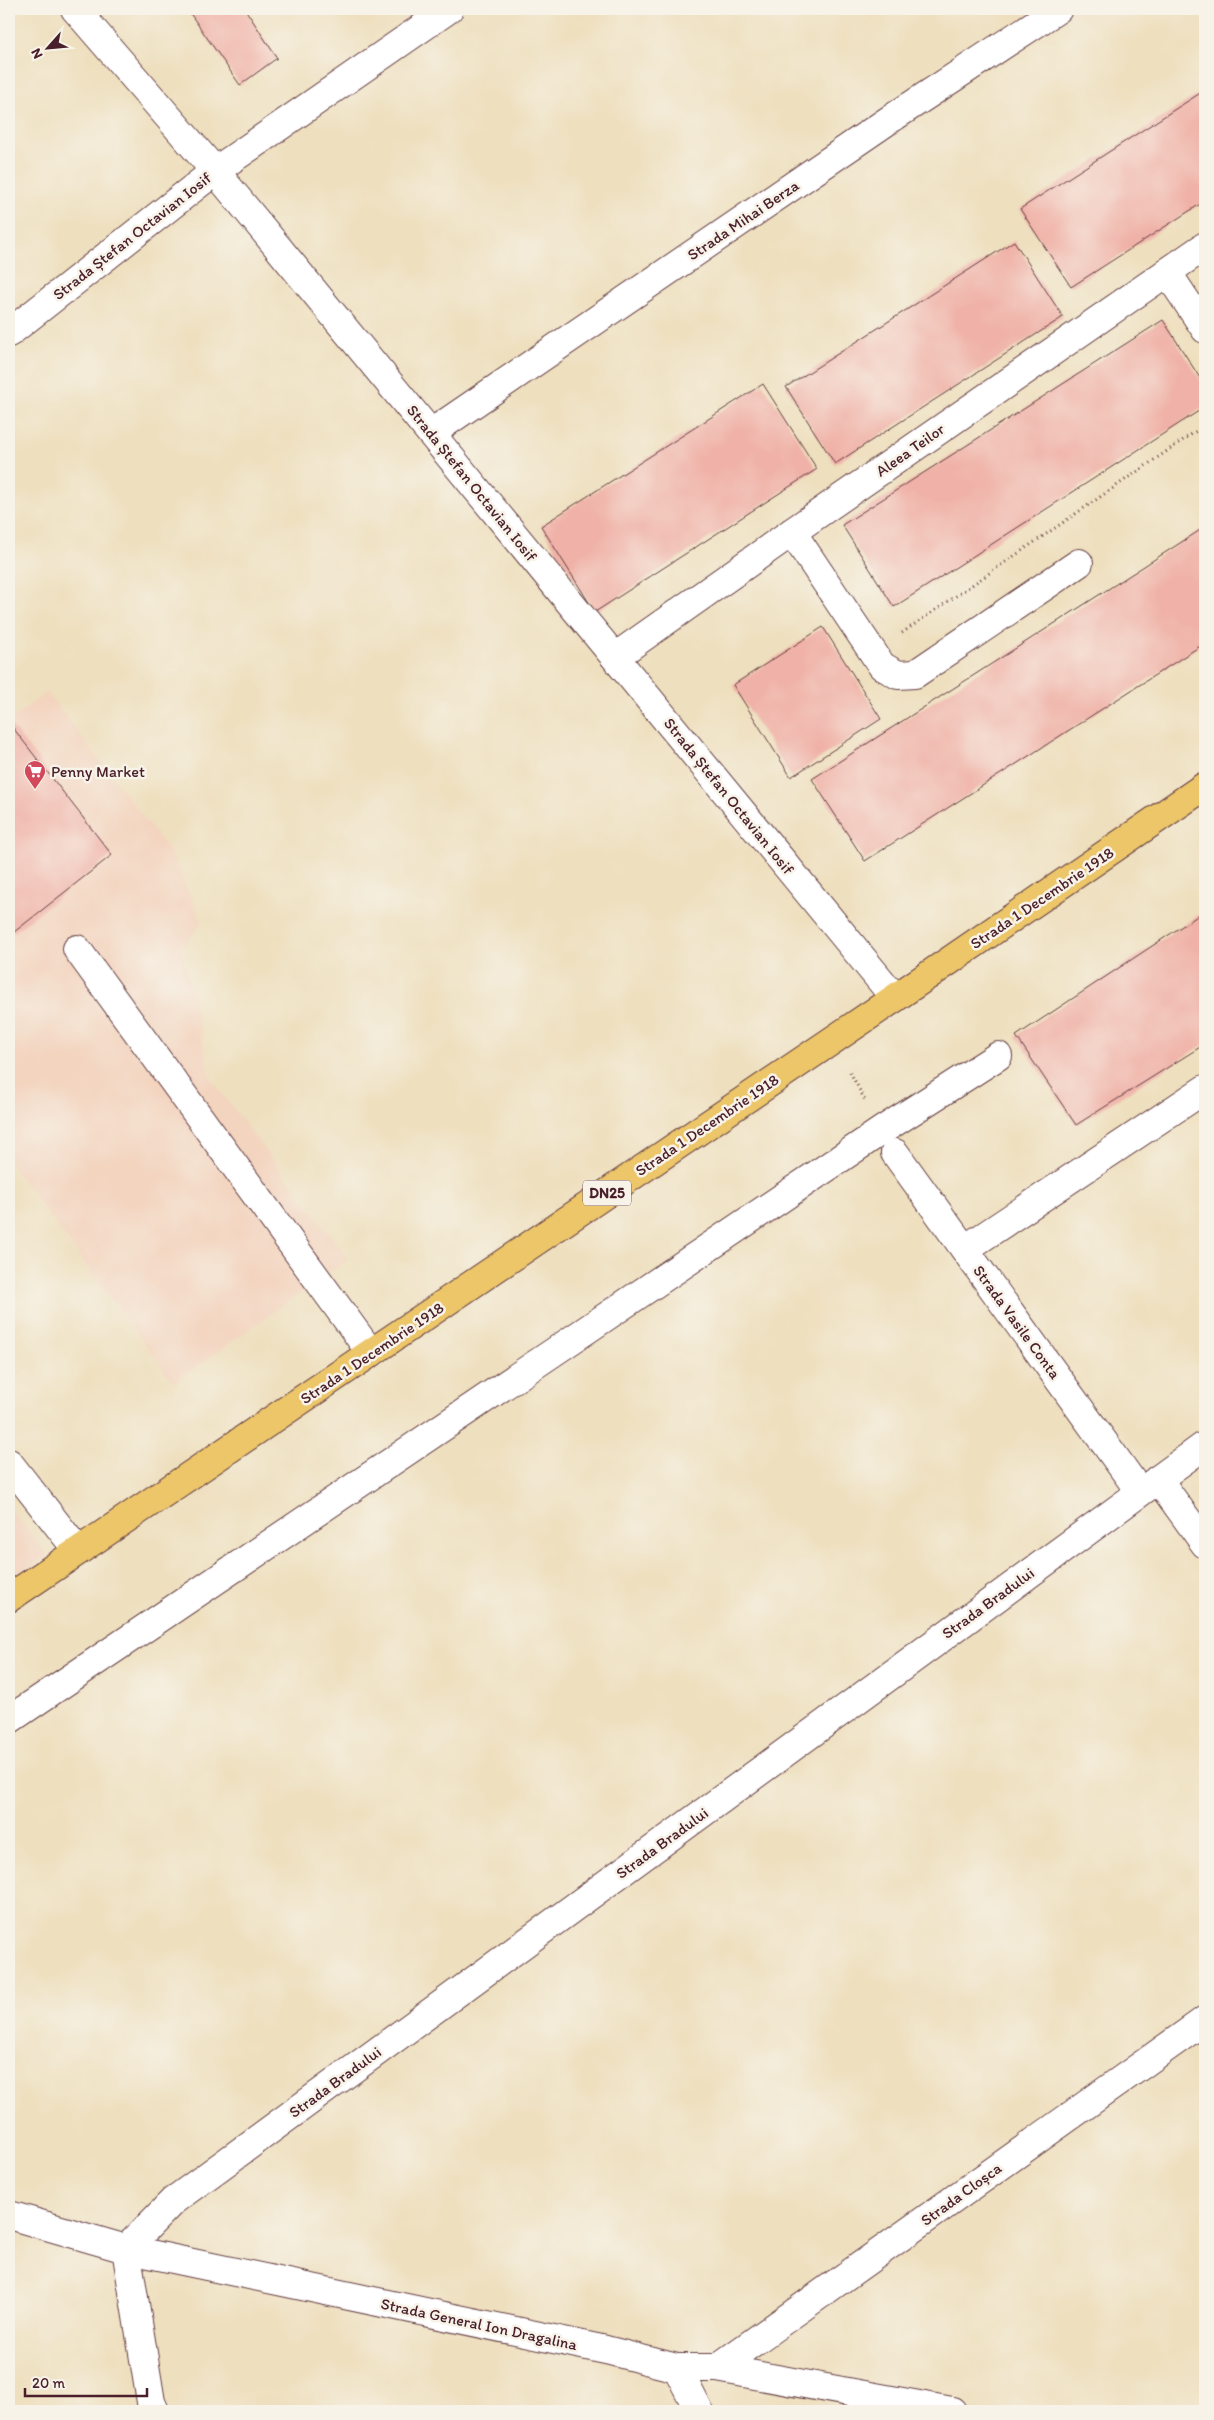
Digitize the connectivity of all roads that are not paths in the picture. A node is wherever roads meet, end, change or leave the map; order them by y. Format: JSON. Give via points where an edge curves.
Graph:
{"nodes":[{"id":1,"x":75,"y":9,"type":"edge"},
{"id":2,"x":449,"y":9,"type":"edge"},
{"id":3,"x":1058,"y":9,"type":"edge"},
{"id":4,"x":216,"y":170,"type":"junction"},
{"id":5,"x":1205,"y":246,"type":"edge"},
{"id":6,"x":1167,"y":272,"type":"junction"},
{"id":7,"x":1205,"y":329,"type":"edge"},
{"id":8,"x":9,"y":333,"type":"edge"},
{"id":9,"x":431,"y":433,"type":"junction"},
{"id":10,"x":792,"y":532,"type":"junction"},
{"id":11,"x":1079,"y":563,"type":"dead end"},
{"id":12,"x":615,"y":657,"type":"junction"},
{"id":13,"x":1205,"y":786,"type":"edge"},
{"id":14,"x":77,"y":949,"type":"dead end"},
{"id":15,"x":895,"y":998,"type":"junction"},
{"id":16,"x":998,"y":1056,"type":"dead end"},
{"id":17,"x":1205,"y":1089,"type":"edge"},
{"id":18,"x":888,"y":1142,"type":"junction"},
{"id":19,"x":965,"y":1250,"type":"junction"},
{"id":20,"x":371,"y":1353,"type":"junction"},
{"id":21,"x":1205,"y":1445,"type":"edge"},
{"id":22,"x":9,"y":1463,"type":"edge"},
{"id":23,"x":1149,"y":1485,"type":"junction"},
{"id":24,"x":1205,"y":1544,"type":"edge"},
{"id":25,"x":78,"y":1551,"type":"junction"},
{"id":26,"x":9,"y":1598,"type":"edge"},
{"id":27,"x":9,"y":1720,"type":"edge"},
{"id":28,"x":1205,"y":2020,"type":"edge"},
{"id":29,"x":9,"y":2216,"type":"edge"},
{"id":30,"x":126,"y":2249,"type":"junction"},
{"id":31,"x":677,"y":2368,"type":"junction"},
{"id":32,"x":717,"y":2368,"type":"junction"},
{"id":33,"x":155,"y":2411,"type":"edge"},
{"id":34,"x":699,"y":2411,"type":"edge"},
{"id":35,"x":952,"y":2411,"type":"edge"}],
"edges":[{"from":1,"to":4,"type":"street"},
{"from":2,"to":4,"type":"street"},
{"from":3,"to":9,"type":"street","name":"Strada Mihai Berza","via":[[886,122]]},
{"from":4,"to":8,"type":"street","name":"Strada Ștefan Octavian Iosif"},
{"from":4,"to":9,"type":"street","name":"Strada Ștefan Octavian Iosif"},
{"from":5,"to":6,"type":"street","name":"Aleea Teilor"},
{"from":6,"to":7,"type":"street"},
{"from":6,"to":10,"type":"street","name":"Aleea Teilor"},
{"from":9,"to":12,"type":"street","name":"Strada Ștefan Octavian Iosif"},
{"from":10,"to":11,"type":"street","via":[[872,653],[882,666],[898,675],[916,674]]},
{"from":10,"to":12,"type":"street","name":"Aleea Teilor"},
{"from":12,"to":15,"type":"street","name":"Strada Ștefan Octavian Iosif"},
{"from":13,"to":15,"type":"main road","name":"Strada 1 Decembrie 1918","number":"DN25"},
{"from":14,"to":20,"type":"street"},
{"from":15,"to":20,"type":"main road","name":"Strada 1 Decembrie 1918","number":"DN25"},
{"from":16,"to":18,"type":"street"},
{"from":17,"to":19,"type":"street"},
{"from":18,"to":19,"type":"street","name":"Strada Vasile Conta"},
{"from":18,"to":27,"type":"street"},
{"from":19,"to":23,"type":"street","name":"Strada Vasile Conta"},
{"from":20,"to":25,"type":"main road","name":"Strada 1 Decembrie 1918","number":"DN25"},
{"from":21,"to":23,"type":"street","name":"Strada Bradului"},
{"from":22,"to":25,"type":"street"},
{"from":23,"to":24,"type":"street","name":"Strada Vasile Conta"},
{"from":23,"to":30,"type":"street","name":"Strada Bradului","via":[[173,2201]]},
{"from":25,"to":26,"type":"main road","name":"Strada 1 Decembrie 1918","number":"DN25"},
{"from":28,"to":32,"type":"street","name":"Strada Cloșca"},
{"from":29,"to":30,"type":"street","name":"Strada General Ion Dragalina"},
{"from":30,"to":31,"type":"street","name":"Strada General Ion Dragalina","via":[[606,2350]]},
{"from":30,"to":33,"type":"street"},
{"from":31,"to":32,"type":"street","name":"Strada General Ion Dragalina"},
{"from":31,"to":34,"type":"street"},
{"from":32,"to":35,"type":"street","name":"Strada General Ion Dragalina"}]}
